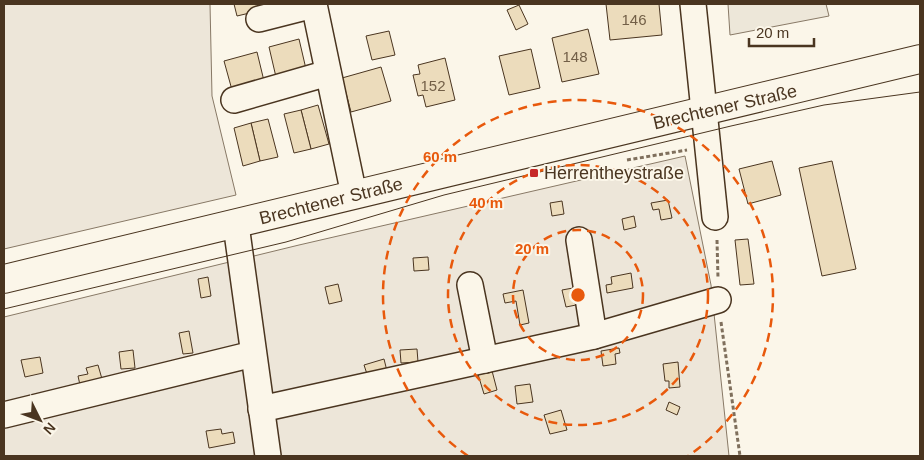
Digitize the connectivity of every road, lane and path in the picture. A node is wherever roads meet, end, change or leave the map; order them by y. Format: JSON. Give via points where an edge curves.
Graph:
{"nodes":[{"id":1,"x":314,"y":4,"type":"edge"},
{"id":2,"x":693,"y":4,"type":"edge"},
{"id":3,"x":259,"y":19,"type":"dead end"},
{"id":4,"x":920,"y":59,"type":"edge"},
{"id":5,"x":328,"y":73,"type":"junction"},
{"id":6,"x":234,"y":100,"type":"dead end"},
{"id":7,"x":704,"y":112,"type":"junction"},
{"id":8,"x":707,"y":146,"type":"junction"},
{"id":9,"x":627,"y":160,"type":"dead end"},
{"id":10,"x":354,"y":195,"type":"junction"},
{"id":11,"x":715,"y":217,"type":"joint"},
{"id":12,"x":236,"y":225,"type":"junction"},
{"id":13,"x":579,"y":240,"type":"dead end"},
{"id":14,"x":4,"y":279,"type":"edge"},
{"id":15,"x":470,"y":285,"type":"dead end"},
{"id":16,"x":718,"y":300,"type":"junction"},
{"id":17,"x":594,"y":336,"type":"junction"},
{"id":18,"x":253,"y":354,"type":"junction"},
{"id":19,"x":485,"y":360,"type":"junction"},
{"id":20,"x":261,"y":409,"type":"junction"},
{"id":21,"x":4,"y":415,"type":"edge"},
{"id":22,"x":268,"y":456,"type":"edge"},
{"id":23,"x":740,"y":456,"type":"edge"}],
"edges":[{"from":1,"to":3,"type":"street"},
{"from":1,"to":5,"type":"street"},
{"from":2,"to":7,"type":"street"},
{"from":4,"to":7,"type":"main road","name":"Brechtener Straße"},
{"from":5,"to":6,"type":"street"},
{"from":5,"to":10,"type":"street"},
{"from":7,"to":8,"type":"street"},
{"from":7,"to":10,"type":"main road","name":"Brechtener Straße"},
{"from":8,"to":9,"type":"path"},
{"from":8,"to":11,"type":"street"},
{"from":10,"to":12,"type":"main road","name":"Brechtener Straße"},
{"from":11,"to":16,"type":"path"},
{"from":12,"to":14,"type":"main road","name":"Brechtener Straße"},
{"from":12,"to":18,"type":"street"},
{"from":13,"to":17,"type":"street"},
{"from":15,"to":19,"type":"street"},
{"from":16,"to":17,"type":"street"},
{"from":16,"to":23,"type":"path"},
{"from":17,"to":19,"type":"street"},
{"from":18,"to":20,"type":"street"},
{"from":18,"to":21,"type":"street"},
{"from":19,"to":20,"type":"street"},
{"from":20,"to":22,"type":"street"}]}
